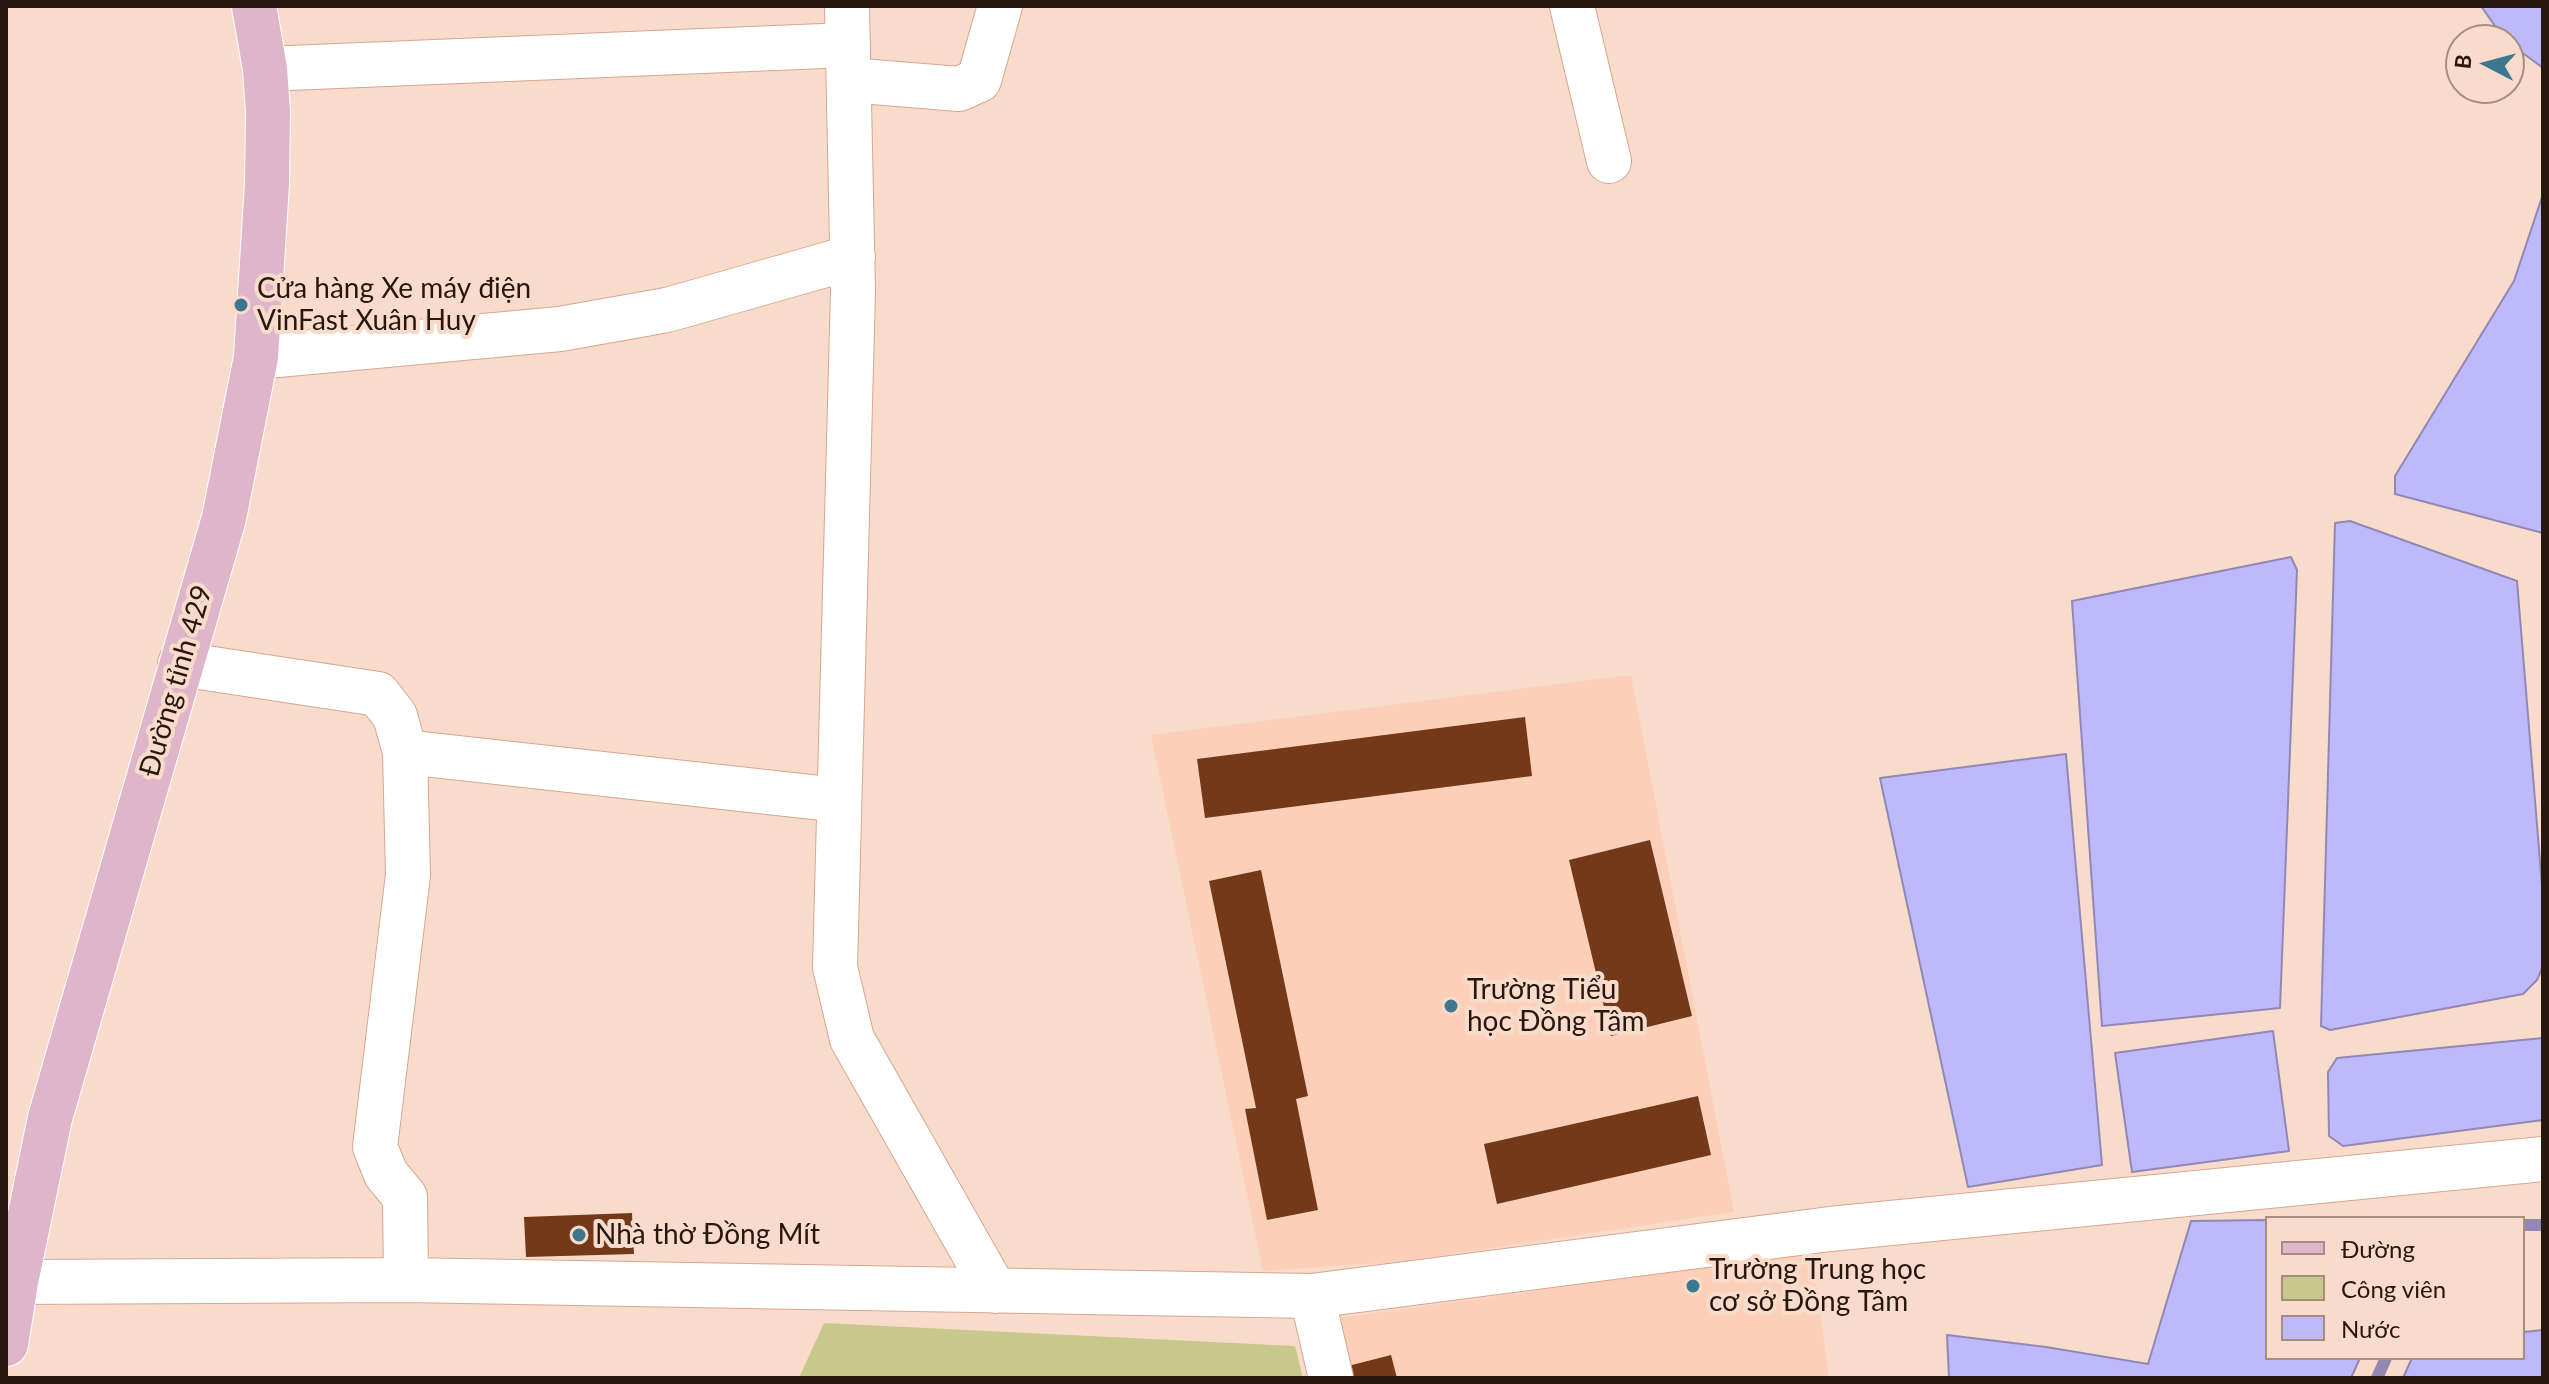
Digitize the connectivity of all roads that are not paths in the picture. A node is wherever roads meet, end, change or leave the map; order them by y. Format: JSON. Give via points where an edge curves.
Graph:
{"nodes":[{"id":1,"x":254,"y":6,"type":"edge"},
{"id":2,"x":1000,"y":6,"type":"edge"},
{"id":3,"x":1572,"y":6,"type":"edge"},
{"id":4,"x":848,"y":44,"type":"edge"},
{"id":5,"x":265,"y":69,"type":"junction"},
{"id":6,"x":1609,"y":161,"type":"dead end"},
{"id":7,"x":853,"y":257,"type":"junction"},
{"id":8,"x":256,"y":357,"type":"junction"},
{"id":9,"x":180,"y":664,"type":"junction"},
{"id":10,"x":405,"y":752,"type":"junction"},
{"id":11,"x":839,"y":800,"type":"junction"},
{"id":12,"x":2543,"y":1159,"type":"edge"},
{"id":13,"x":406,"y":1280,"type":"junction"},
{"id":14,"x":16,"y":1282,"type":"junction"},
{"id":15,"x":995,"y":1291,"type":"junction"},
{"id":16,"x":1312,"y":1296,"type":"junction"},
{"id":17,"x":6,"y":1344,"type":"edge"},
{"id":18,"x":1331,"y":1378,"type":"edge"}],
"edges":[{"from":1,"to":5,"type":"main road","name":"Đường tỉnh 429"},
{"from":2,"to":4,"type":"street","via":[[979,80],[959,89]]},
{"from":3,"to":6,"type":"street"},
{"from":4,"to":5,"type":"street"},
{"from":4,"to":7,"type":"street"},
{"from":5,"to":8,"type":"main road","name":"Đường tỉnh 429","via":[[267,184]]},
{"from":7,"to":8,"type":"street","via":[[667,310],[560,329]]},
{"from":7,"to":11,"type":"street"},
{"from":8,"to":9,"type":"main road","name":"Đường tỉnh 429","via":[[224,518]]},
{"from":9,"to":10,"type":"street","via":[[378,694],[395,716]]},
{"from":9,"to":14,"type":"main road","name":"Đường tỉnh 429","via":[[50,1118]]},
{"from":10,"to":11,"type":"street"},
{"from":10,"to":13,"type":"street","via":[[408,875],[375,1147],[386,1174],[405,1197]]},
{"from":11,"to":15,"type":"street","via":[[835,967],[852,1039]]},
{"from":12,"to":16,"type":"street","via":[[1830,1229]]},
{"from":13,"to":14,"type":"street"},
{"from":13,"to":15,"type":"street"},
{"from":14,"to":17,"type":"main road","name":"Đường tỉnh 429"},
{"from":15,"to":16,"type":"street"},
{"from":16,"to":18,"type":"street"}]}
